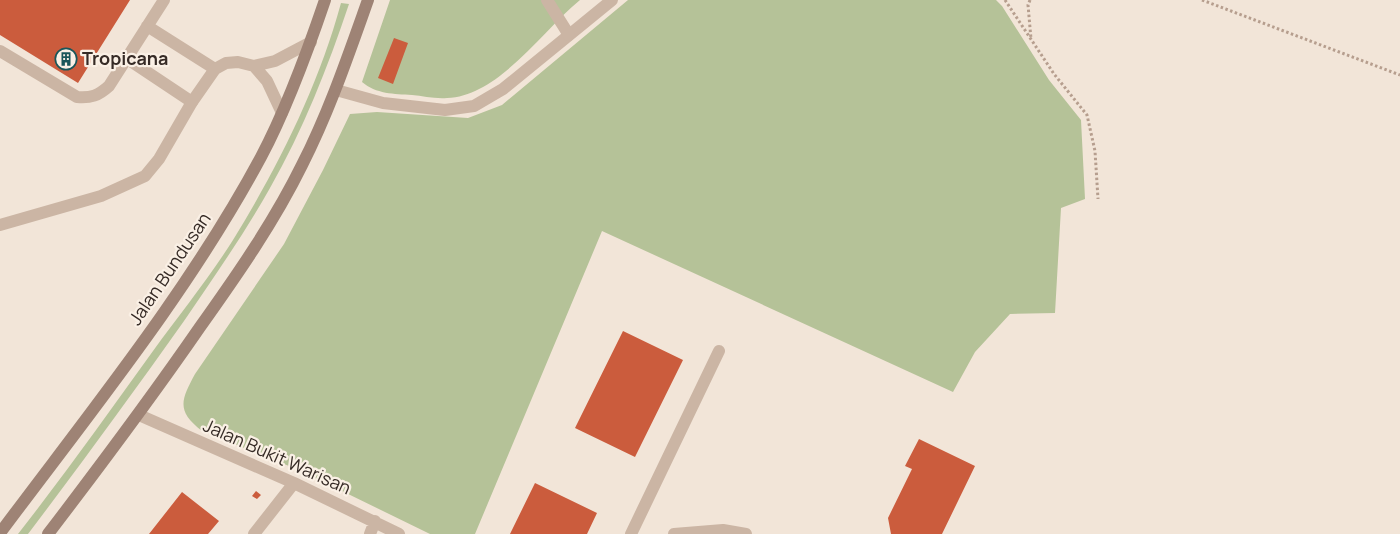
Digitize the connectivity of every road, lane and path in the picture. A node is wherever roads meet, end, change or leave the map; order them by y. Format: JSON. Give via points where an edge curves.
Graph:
{"nodes":[{"id":1,"x":164,"y":0,"type":"edge"},
{"id":2,"x":325,"y":0,"type":"edge"},
{"id":3,"x":368,"y":0,"type":"edge"},
{"id":4,"x":547,"y":0,"type":"edge"},
{"id":5,"x":612,"y":0,"type":"edge"},
{"id":6,"x":1005,"y":0,"type":"edge"},
{"id":7,"x":1030,"y":0,"type":"edge"},
{"id":8,"x":1202,"y":0,"type":"edge"},
{"id":9,"x":147,"y":26,"type":"junction"},
{"id":10,"x":569,"y":35,"type":"junction"},
{"id":11,"x":1031,"y":39,"type":"junction"},
{"id":12,"x":311,"y":42,"type":"junction"},
{"id":13,"x":0,"y":51,"type":"edge"},
{"id":14,"x":126,"y":58,"type":"junction"},
{"id":15,"x":254,"y":66,"type":"junction"},
{"id":16,"x":215,"y":69,"type":"junction"},
{"id":17,"x":1400,"y":75,"type":"edge"},
{"id":18,"x":336,"y":90,"type":"junction"},
{"id":19,"x":192,"y":102,"type":"junction"},
{"id":20,"x":282,"y":113,"type":"junction"},
{"id":21,"x":1098,"y":199,"type":"dead end"},
{"id":22,"x":0,"y":225,"type":"edge"},
{"id":23,"x":719,"y":350,"type":"dead end"},
{"id":24,"x":139,"y":415,"type":"junction"},
{"id":25,"x":294,"y":483,"type":"junction"},
{"id":26,"x":375,"y":521,"type":"junction"},
{"id":27,"x":0,"y":533,"type":"edge"},
{"id":28,"x":48,"y":534,"type":"edge"},
{"id":29,"x":254,"y":534,"type":"edge"},
{"id":30,"x":370,"y":534,"type":"edge"},
{"id":31,"x":399,"y":534,"type":"edge"},
{"id":32,"x":631,"y":534,"type":"edge"},
{"id":33,"x":674,"y":534,"type":"edge"},
{"id":34,"x":746,"y":534,"type":"edge"}],
"edges":[{"from":1,"to":9,"type":"street"},
{"from":2,"to":12,"type":"main road","name":"Jalan Bundusan"},
{"from":3,"to":18,"type":"main road"},
{"from":4,"to":10,"type":"street"},
{"from":5,"to":10,"type":"street"},
{"from":6,"to":11,"type":"path"},
{"from":7,"to":11,"type":"path"},
{"from":8,"to":17,"type":"path"},
{"from":9,"to":14,"type":"street"},
{"from":9,"to":16,"type":"street"},
{"from":10,"to":18,"type":"street","via":[[503,89],[474,106],[445,110],[383,103]]},
{"from":11,"to":21,"type":"path","via":[[1087,115],[1095,151]]},
{"from":12,"to":15,"type":"street","via":[[275,61]]},
{"from":12,"to":20,"type":"main road","name":"Jalan Bundusan"},
{"from":13,"to":14,"type":"street","via":[[76,97],[90,98],[109,86]]},
{"from":14,"to":19,"type":"street"},
{"from":15,"to":16,"type":"street","via":[[238,62]]},
{"from":15,"to":20,"type":"street","via":[[267,80]]},
{"from":16,"to":19,"type":"street"},
{"from":18,"to":24,"type":"main road","via":[[302,165],[264,232]]},
{"from":19,"to":22,"type":"street","via":[[159,159],[145,176],[101,196]]},
{"from":20,"to":27,"type":"main road","name":"Jalan Bundusan","via":[[253,171],[197,264]]},
{"from":23,"to":32,"type":"street"},
{"from":24,"to":25,"type":"street","name":"Jalan Bukit Warisan"},
{"from":24,"to":28,"type":"main road"},
{"from":25,"to":26,"type":"street","name":"Jalan Bukit Warisan"},
{"from":25,"to":29,"type":"street"},
{"from":26,"to":30,"type":"street"},
{"from":26,"to":31,"type":"street","name":"Jalan Bukit Warisan"},
{"from":33,"to":34,"type":"street","via":[[722,530]]}]}
